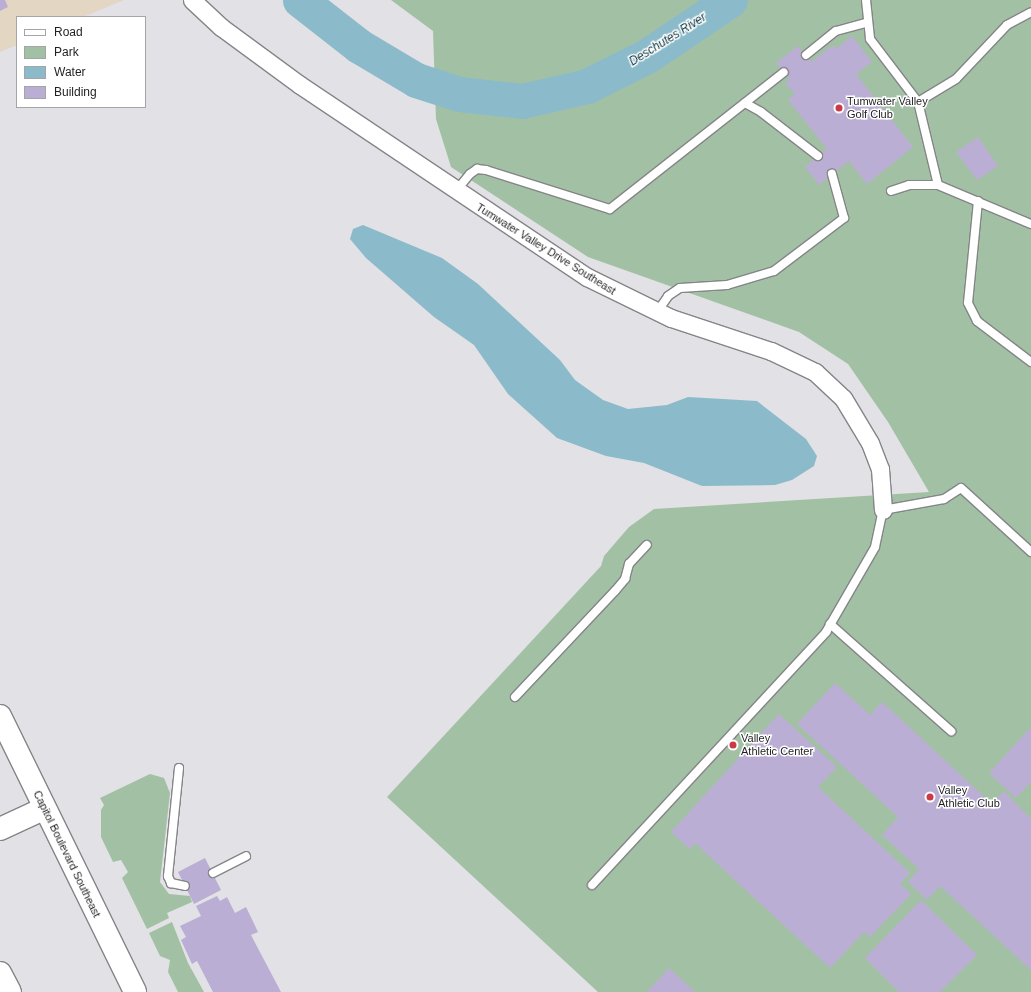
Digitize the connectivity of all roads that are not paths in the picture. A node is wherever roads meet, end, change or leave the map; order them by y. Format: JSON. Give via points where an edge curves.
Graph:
{"nodes":[{"id":1,"x":192,"y":0,"type":"edge"},
{"id":2,"x":866,"y":0,"type":"edge"},
{"id":3,"x":1031,"y":12,"type":"edge"},
{"id":4,"x":866,"y":23,"type":"junction"},
{"id":5,"x":806,"y":55,"type":"dead end"},
{"id":6,"x":784,"y":72,"type":"dead end"},
{"id":7,"x":918,"y":102,"type":"junction"},
{"id":8,"x":744,"y":103,"type":"junction"},
{"id":9,"x":818,"y":156,"type":"dead end"},
{"id":10,"x":832,"y":174,"type":"dead end"},
{"id":11,"x":938,"y":185,"type":"junction"},
{"id":12,"x":891,"y":191,"type":"dead end"},
{"id":13,"x":455,"y":192,"type":"junction"},
{"id":14,"x":978,"y":201,"type":"junction"},
{"id":15,"x":1031,"y":224,"type":"edge"},
{"id":16,"x":658,"y":312,"type":"junction"},
{"id":17,"x":1031,"y":362,"type":"edge"},
{"id":18,"x":883,"y":510,"type":"junction"},
{"id":19,"x":647,"y":545,"type":"dead end"},
{"id":20,"x":1031,"y":552,"type":"edge"},
{"id":21,"x":830,"y":624,"type":"junction"},
{"id":22,"x":515,"y":697,"type":"dead end"},
{"id":23,"x":0,"y":716,"type":"edge"},
{"id":24,"x":951,"y":731,"type":"dead end"},
{"id":25,"x":179,"y":768,"type":"dead end"},
{"id":26,"x":43,"y":808,"type":"junction"},
{"id":27,"x":0,"y":830,"type":"edge"},
{"id":28,"x":246,"y":856,"type":"dead end"},
{"id":29,"x":213,"y":873,"type":"dead end"},
{"id":30,"x":592,"y":885,"type":"dead end"},
{"id":31,"x":185,"y":886,"type":"dead end"},
{"id":32,"x":0,"y":973,"type":"edge"},
{"id":33,"x":10,"y":992,"type":"edge"},
{"id":34,"x":135,"y":992,"type":"edge"}],
"edges":[{"from":1,"to":13,"type":"street","name":"Tumwater Valley Drive Southeast","via":[[252,50]]},
{"from":2,"to":4,"type":"lane"},
{"from":3,"to":7,"type":"lane","via":[[1007,25],[956,79]]},
{"from":4,"to":5,"type":"lane","via":[[836,31]]},
{"from":4,"to":7,"type":"lane","via":[[870,39],[883,60]]},
{"from":6,"to":8,"type":"lane"},
{"from":7,"to":11,"type":"lane"},
{"from":8,"to":9,"type":"lane","via":[[761,112]]},
{"from":8,"to":13,"type":"lane","via":[[610,209],[486,170],[474,172]]},
{"from":10,"to":16,"type":"lane","via":[[844,218],[774,271],[727,285],[680,288],[668,296]]},
{"from":11,"to":12,"type":"lane","via":[[909,185]]},
{"from":11,"to":14,"type":"lane"},
{"from":13,"to":16,"type":"street","name":"Tumwater Valley Drive Southeast","via":[[587,277]]},
{"from":14,"to":15,"type":"lane"},
{"from":14,"to":17,"type":"lane","via":[[968,303],[977,321]]},
{"from":16,"to":18,"type":"street","name":"Tumwater Valley Drive Southeast","via":[[786,357],[815,372],[830,384],[853,412],[870,443],[880,469]]},
{"from":18,"to":20,"type":"lane","via":[[944,499],[961,488]]},
{"from":18,"to":21,"type":"lane","via":[[875,547]]},
{"from":19,"to":22,"type":"lane","via":[[630,564],[625,579],[615,591]]},
{"from":21,"to":24,"type":"lane"},
{"from":21,"to":30,"type":"lane"},
{"from":23,"to":26,"type":"main road","name":"Capitol Boulevard Southeast"},
{"from":25,"to":31,"type":"lane","via":[[168,876],[171,883]]},
{"from":26,"to":27,"type":"main road"},
{"from":26,"to":34,"type":"main road","name":"Capitol Boulevard Southeast"},
{"from":28,"to":29,"type":"lane"},
{"from":32,"to":33,"type":"main road"}]}
